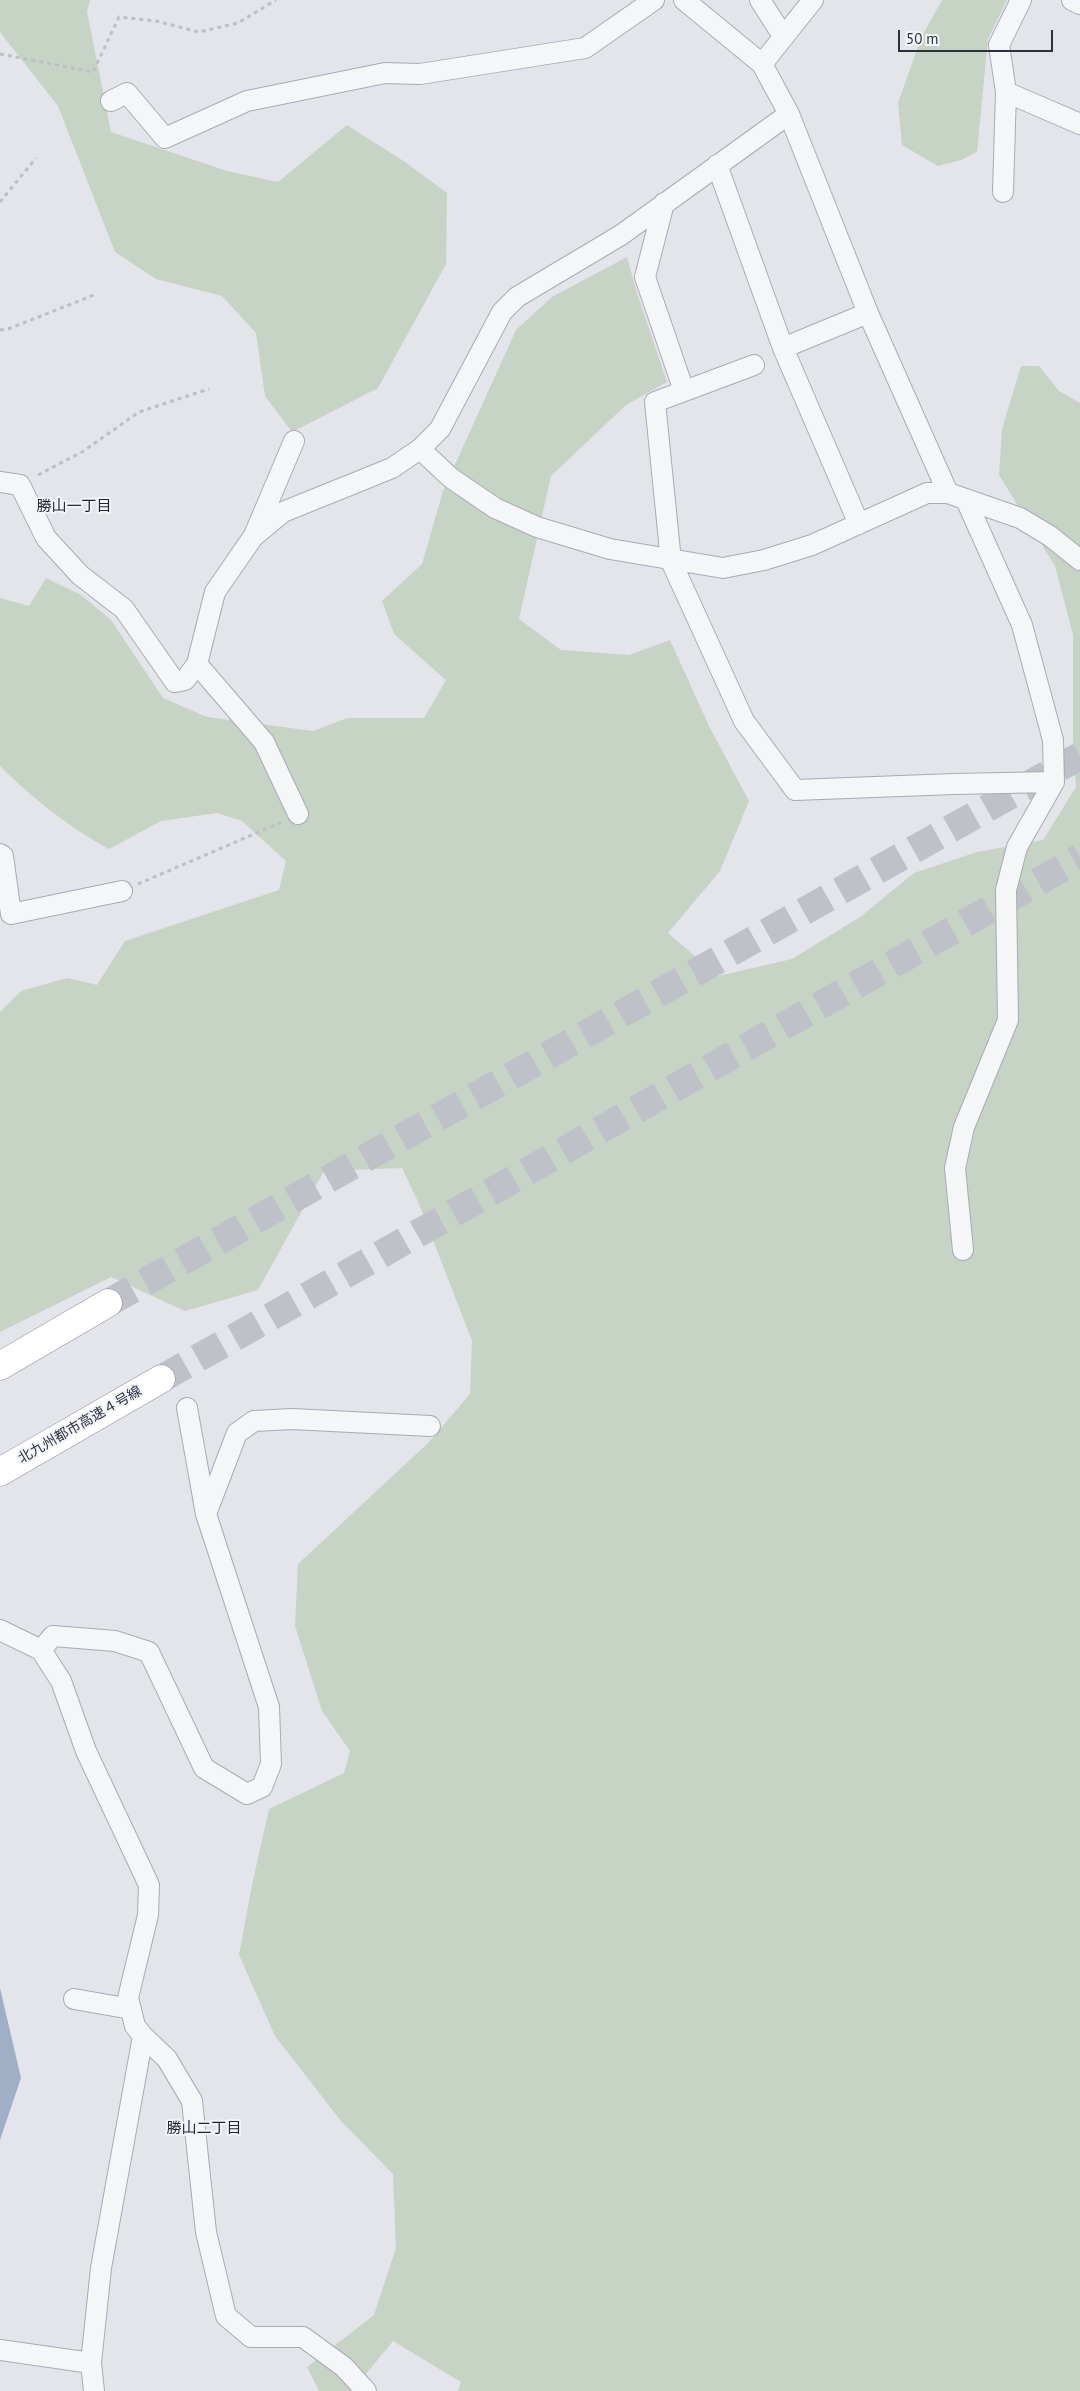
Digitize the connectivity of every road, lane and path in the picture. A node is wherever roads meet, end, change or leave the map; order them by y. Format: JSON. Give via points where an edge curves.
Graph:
{"nodes":[{"id":1,"x":276,"y":0,"type":"edge"},
{"id":2,"x":654,"y":0,"type":"edge"},
{"id":3,"x":684,"y":0,"type":"edge"},
{"id":4,"x":760,"y":0,"type":"edge"},
{"id":5,"x":814,"y":0,"type":"edge"},
{"id":6,"x":1021,"y":0,"type":"edge"},
{"id":7,"x":1072,"y":0,"type":"edge"},
{"id":8,"x":1080,"y":4,"type":"edge"},
{"id":9,"x":783,"y":36,"type":"junction"},
{"id":10,"x":0,"y":54,"type":"edge"},
{"id":11,"x":762,"y":64,"type":"junction"},
{"id":12,"x":1006,"y":92,"type":"junction"},
{"id":13,"x":111,"y":101,"type":"dead end"},
{"id":14,"x":789,"y":114,"type":"junction"},
{"id":15,"x":1080,"y":124,"type":"edge"},
{"id":16,"x":36,"y":158,"type":"dead end"},
{"id":17,"x":717,"y":165,"type":"junction"},
{"id":18,"x":1003,"y":192,"type":"dead end"},
{"id":19,"x":0,"y":202,"type":"edge"},
{"id":20,"x":664,"y":204,"type":"junction"},
{"id":21,"x":94,"y":295,"type":"dead end"},
{"id":22,"x":868,"y":313,"type":"junction"},
{"id":23,"x":0,"y":330,"type":"edge"},
{"id":24,"x":783,"y":348,"type":"junction"},
{"id":25,"x":754,"y":365,"type":"dead end"},
{"id":26,"x":209,"y":389,"type":"dead end"},
{"id":27,"x":684,"y":391,"type":"junction"},
{"id":28,"x":294,"y":441,"type":"dead end"},
{"id":29,"x":420,"y":449,"type":"junction"},
{"id":30,"x":0,"y":482,"type":"edge"},
{"id":31,"x":20,"y":485,"type":"junction"},
{"id":32,"x":948,"y":493,"type":"junction"},
{"id":33,"x":966,"y":500,"type":"junction"},
{"id":34,"x":859,"y":524,"type":"junction"},
{"id":35,"x":253,"y":537,"type":"junction"},
{"id":36,"x":671,"y":560,"type":"junction"},
{"id":37,"x":1080,"y":560,"type":"edge"},
{"id":38,"x":197,"y":664,"type":"junction"},
{"id":39,"x":1054,"y":782,"type":"junction"},
{"id":40,"x":298,"y":814,"type":"joint"},
{"id":41,"x":0,"y":854,"type":"edge"},
{"id":42,"x":122,"y":891,"type":"joint"},
{"id":43,"x":963,"y":1250,"type":"dead end"},
{"id":44,"x":108,"y":1303,"type":"tunnel mouth"},
{"id":45,"x":0,"y":1366,"type":"edge"},
{"id":46,"x":161,"y":1379,"type":"tunnel mouth"},
{"id":47,"x":186,"y":1408,"type":"dead end"},
{"id":48,"x":430,"y":1426,"type":"dead end"},
{"id":49,"x":0,"y":1472,"type":"edge"},
{"id":50,"x":206,"y":1514,"type":"junction"},
{"id":51,"x":0,"y":1630,"type":"edge"},
{"id":52,"x":41,"y":1650,"type":"junction"},
{"id":53,"x":74,"y":1999,"type":"dead end"},
{"id":54,"x":130,"y":2009,"type":"junction"},
{"id":55,"x":142,"y":2036,"type":"junction"},
{"id":56,"x":0,"y":2350,"type":"edge"},
{"id":57,"x":91,"y":2363,"type":"junction"},
{"id":58,"x":94,"y":2391,"type":"edge"},
{"id":59,"x":366,"y":2391,"type":"edge"}],
"edges":[{"from":1,"to":10,"type":"path","via":[[238,23],[198,32],[156,21],[119,17],[93,72]]},
{"from":2,"to":13,"type":"street","via":[[585,48],[420,74],[385,73],[248,101],[165,138],[127,93]]},
{"from":3,"to":11,"type":"street"},
{"from":4,"to":9,"type":"street"},
{"from":5,"to":9,"type":"street"},
{"from":6,"to":12,"type":"street","via":[[999,45]]},
{"from":7,"to":8,"type":"street"},
{"from":9,"to":11,"type":"street"},
{"from":11,"to":14,"type":"street"},
{"from":12,"to":15,"type":"street"},
{"from":12,"to":18,"type":"street"},
{"from":14,"to":17,"type":"street"},
{"from":14,"to":22,"type":"street"},
{"from":16,"to":19,"type":"path"},
{"from":17,"to":20,"type":"street"},
{"from":17,"to":24,"type":"street"},
{"from":20,"to":27,"type":"street","via":[[645,277]]},
{"from":20,"to":29,"type":"street","via":[[621,235],[518,297],[502,312],[440,429]]},
{"from":21,"to":23,"type":"path"},
{"from":22,"to":24,"type":"street"},
{"from":22,"to":32,"type":"street"},
{"from":24,"to":34,"type":"street"},
{"from":25,"to":27,"type":"street"},
{"from":26,"to":31,"type":"path","via":[[139,412],[82,452]]},
{"from":27,"to":36,"type":"street","via":[[655,402]]},
{"from":28,"to":35,"type":"street"},
{"from":29,"to":35,"type":"street","via":[[392,468],[283,512]]},
{"from":29,"to":36,"type":"street","via":[[452,478],[495,508],[537,527],[610,549]]},
{"from":30,"to":31,"type":"street"},
{"from":31,"to":38,"type":"street","via":[[46,538],[80,575],[124,609],[175,682],[185,680]]},
{"from":32,"to":33,"type":"street"},
{"from":32,"to":34,"type":"street","via":[[928,492]]},
{"from":33,"to":37,"type":"street","via":[[1020,518]]},
{"from":33,"to":39,"type":"street","via":[[1022,625],[1052,740]]},
{"from":34,"to":36,"type":"street","via":[[812,545],[764,560],[723,568]]},
{"from":35,"to":38,"type":"street","via":[[215,592]]},
{"from":36,"to":39,"type":"street","via":[[744,720],[796,790]]},
{"from":38,"to":40,"type":"street","via":[[264,742]]},
{"from":39,"to":43,"type":"street","via":[[1017,846],[1006,890],[1008,1020],[964,1127],[955,1168]]},
{"from":40,"to":42,"type":"path"},
{"from":41,"to":42,"type":"street","via":[[3,856],[11,914]]},
{"from":44,"to":45,"type":"highway"},
{"from":46,"to":49,"type":"highway","name":"北九州都市高速４号線"},
{"from":47,"to":50,"type":"street"},
{"from":48,"to":50,"type":"street","via":[[254,1421],[236,1433]]},
{"from":50,"to":52,"type":"street","via":[[269,1707],[271,1764],[262,1787],[247,1794],[204,1768],[150,1652],[115,1641],[53,1636]]},
{"from":51,"to":52,"type":"street"},
{"from":52,"to":54,"type":"street","via":[[61,1681],[86,1751],[149,1885],[148,1915],[128,1998]]},
{"from":53,"to":54,"type":"street"},
{"from":54,"to":55,"type":"street"},
{"from":55,"to":57,"type":"street","via":[[101,2268]]},
{"from":55,"to":59,"type":"street","via":[[167,2059],[192,2101],[206,2232],[226,2316],[251,2337],[303,2337],[344,2367]]},
{"from":56,"to":57,"type":"street"},
{"from":57,"to":58,"type":"street"}]}
